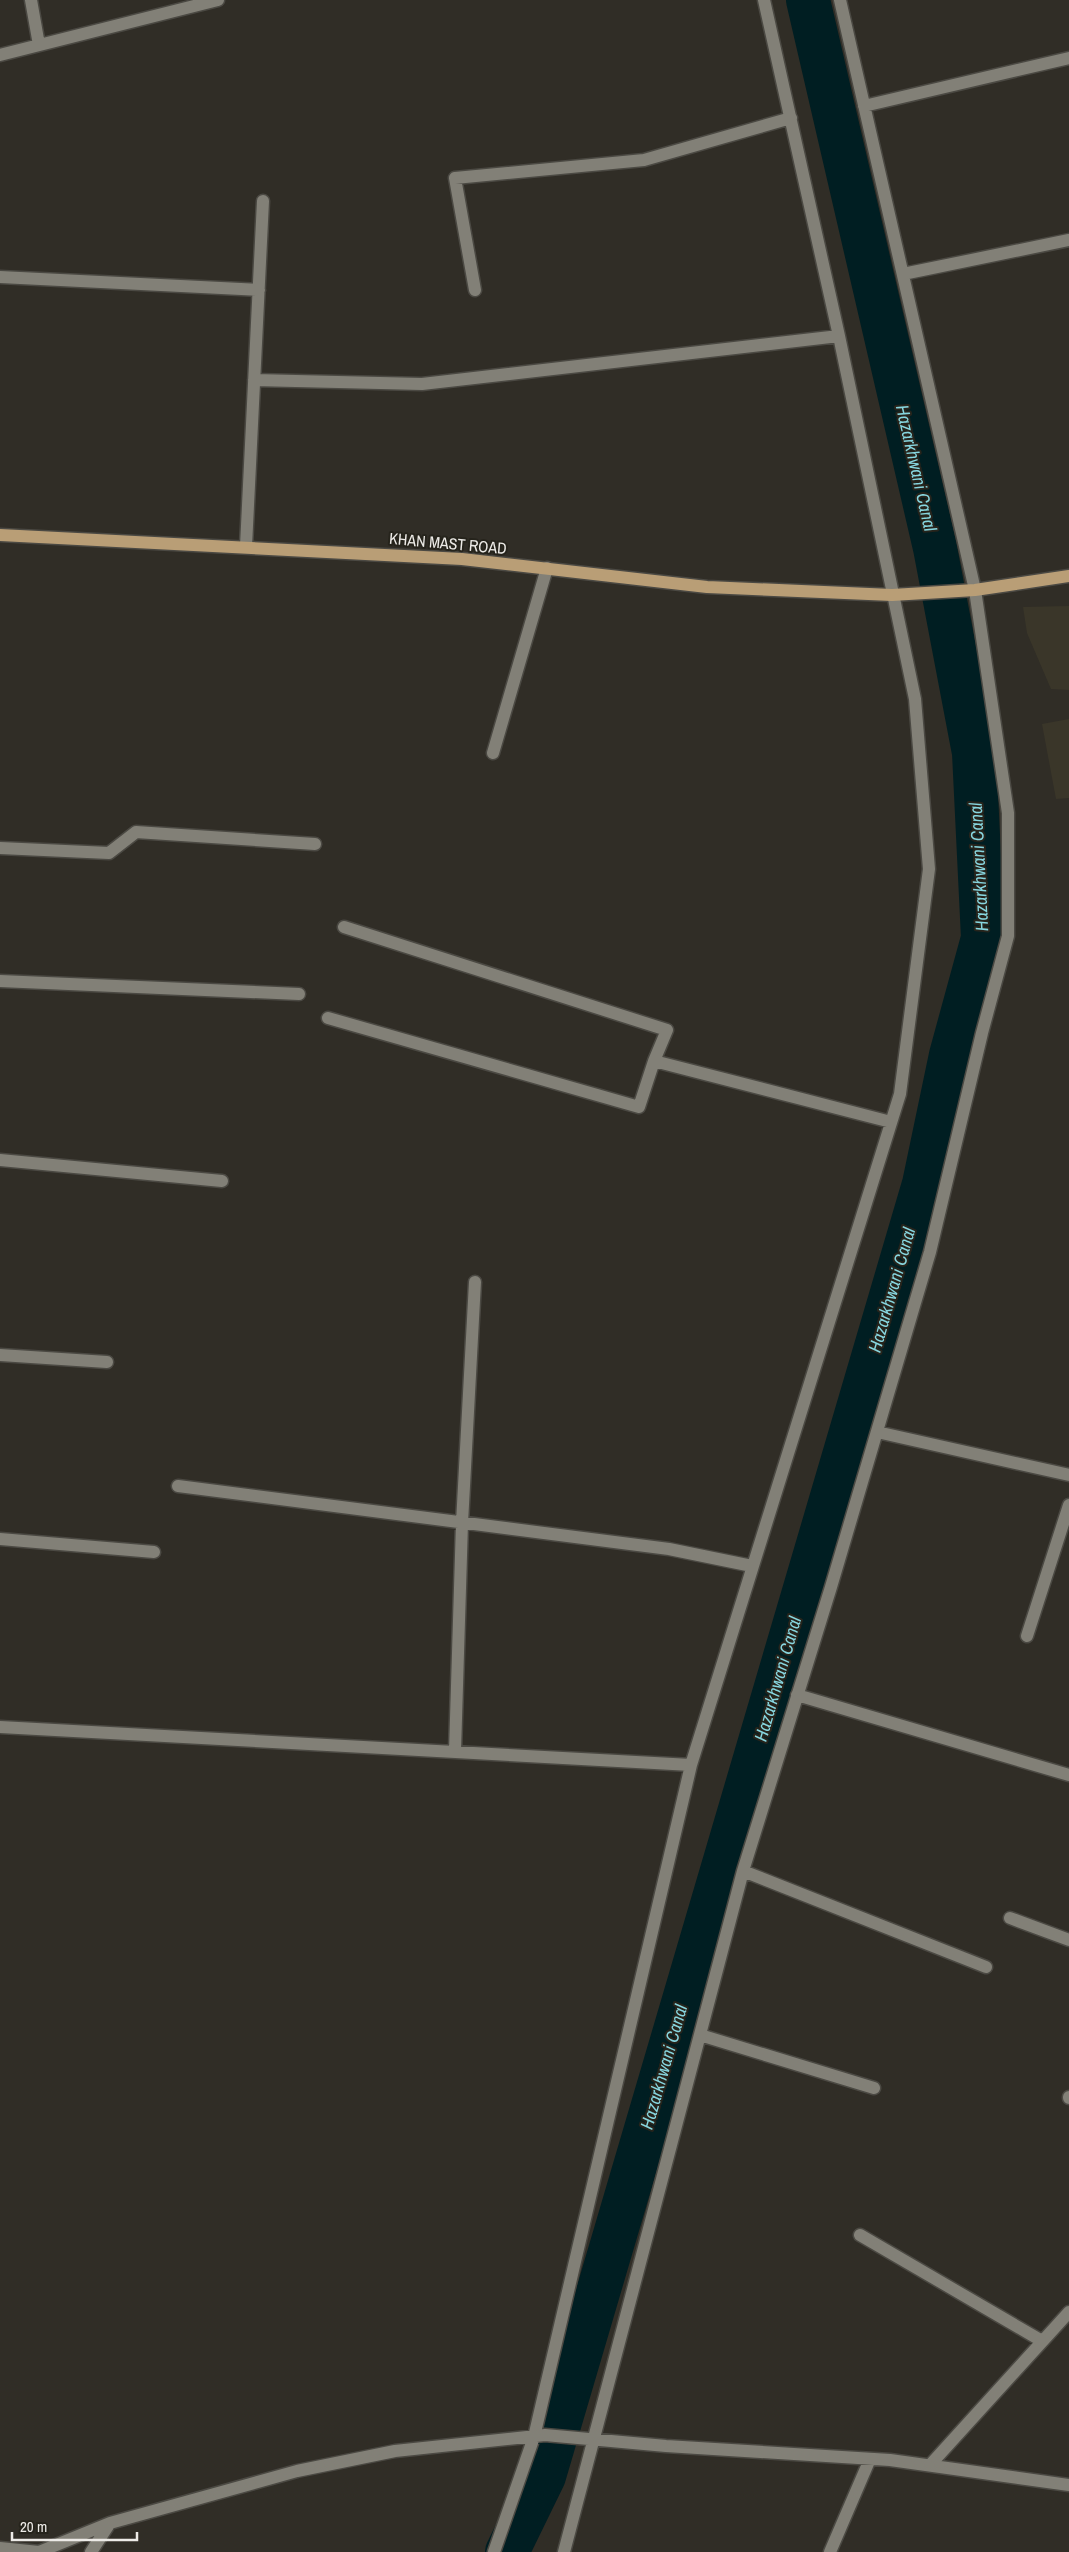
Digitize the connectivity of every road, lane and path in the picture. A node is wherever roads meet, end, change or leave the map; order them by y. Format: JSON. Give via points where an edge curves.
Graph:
{"nodes":[{"id":1,"x":31,"y":0,"type":"edge"},
{"id":2,"x":218,"y":0,"type":"edge"},
{"id":3,"x":764,"y":0,"type":"edge"},
{"id":4,"x":840,"y":0,"type":"edge"},
{"id":5,"x":39,"y":45,"type":"junction"},
{"id":6,"x":0,"y":55,"type":"edge"},
{"id":7,"x":1069,"y":58,"type":"edge"},
{"id":8,"x":864,"y":106,"type":"junction"},
{"id":9,"x":791,"y":118,"type":"junction"},
{"id":10,"x":263,"y":201,"type":"dead end"},
{"id":11,"x":1069,"y":240,"type":"edge"},
{"id":12,"x":903,"y":274,"type":"junction"},
{"id":13,"x":0,"y":277,"type":"edge"},
{"id":14,"x":259,"y":290,"type":"junction"},
{"id":15,"x":475,"y":290,"type":"dead end"},
{"id":16,"x":839,"y":336,"type":"junction"},
{"id":17,"x":254,"y":380,"type":"junction"},
{"id":18,"x":0,"y":535,"type":"edge"},
{"id":19,"x":246,"y":546,"type":"junction"},
{"id":20,"x":547,"y":568,"type":"junction"},
{"id":21,"x":1069,"y":576,"type":"edge"},
{"id":22,"x":975,"y":590,"type":"junction"},
{"id":23,"x":892,"y":595,"type":"junction"},
{"id":24,"x":493,"y":753,"type":"dead end"},
{"id":25,"x":315,"y":844,"type":"dead end"},
{"id":26,"x":0,"y":848,"type":"edge"},
{"id":27,"x":344,"y":927,"type":"dead end"},
{"id":28,"x":0,"y":981,"type":"edge"},
{"id":29,"x":299,"y":994,"type":"dead end"},
{"id":30,"x":328,"y":1018,"type":"dead end"},
{"id":31,"x":654,"y":1061,"type":"junction"},
{"id":32,"x":891,"y":1122,"type":"junction"},
{"id":33,"x":0,"y":1160,"type":"edge"},
{"id":34,"x":222,"y":1181,"type":"dead end"},
{"id":35,"x":475,"y":1282,"type":"dead end"},
{"id":36,"x":0,"y":1355,"type":"edge"},
{"id":37,"x":107,"y":1362,"type":"dead end"},
{"id":38,"x":877,"y":1432,"type":"junction"},
{"id":39,"x":1069,"y":1475,"type":"edge"},
{"id":40,"x":178,"y":1486,"type":"dead end"},
{"id":41,"x":1069,"y":1504,"type":"edge"},
{"id":42,"x":462,"y":1522,"type":"junction"},
{"id":43,"x":0,"y":1539,"type":"edge"},
{"id":44,"x":154,"y":1552,"type":"dead end"},
{"id":45,"x":752,"y":1566,"type":"junction"},
{"id":46,"x":1027,"y":1636,"type":"dead end"},
{"id":47,"x":797,"y":1695,"type":"junction"},
{"id":48,"x":0,"y":1727,"type":"edge"},
{"id":49,"x":455,"y":1751,"type":"junction"},
{"id":50,"x":691,"y":1765,"type":"junction"},
{"id":51,"x":1069,"y":1775,"type":"edge"},
{"id":52,"x":743,"y":1871,"type":"junction"},
{"id":53,"x":1010,"y":1918,"type":"dead end"},
{"id":54,"x":1069,"y":1940,"type":"edge"},
{"id":55,"x":986,"y":1968,"type":"dead end"},
{"id":56,"x":700,"y":2034,"type":"junction"},
{"id":57,"x":874,"y":2088,"type":"dead end"},
{"id":58,"x":860,"y":2234,"type":"dead end"},
{"id":59,"x":1069,"y":2312,"type":"edge"},
{"id":60,"x":1042,"y":2342,"type":"junction"},
{"id":61,"x":540,"y":2436,"type":"junction"},
{"id":62,"x":594,"y":2438,"type":"junction"},
{"id":63,"x":870,"y":2459,"type":"junction"},
{"id":64,"x":930,"y":2465,"type":"junction"},
{"id":65,"x":1069,"y":2484,"type":"edge"},
{"id":66,"x":110,"y":2524,"type":"junction"},
{"id":67,"x":0,"y":2548,"type":"edge"},
{"id":68,"x":91,"y":2552,"type":"edge"},
{"id":69,"x":494,"y":2552,"type":"edge"},
{"id":70,"x":564,"y":2552,"type":"edge"},
{"id":71,"x":830,"y":2552,"type":"edge"}],
"edges":[{"from":1,"to":5,"type":"street"},
{"from":2,"to":5,"type":"street"},
{"from":3,"to":9,"type":"street"},
{"from":4,"to":8,"type":"street"},
{"from":5,"to":6,"type":"street"},
{"from":7,"to":8,"type":"street"},
{"from":8,"to":12,"type":"street"},
{"from":9,"to":15,"type":"street","via":[[644,160],[454,178]]},
{"from":9,"to":16,"type":"street"},
{"from":10,"to":14,"type":"street"},
{"from":11,"to":12,"type":"street"},
{"from":12,"to":22,"type":"street"},
{"from":13,"to":14,"type":"street"},
{"from":14,"to":17,"type":"street"},
{"from":16,"to":17,"type":"street","via":[[422,384]]},
{"from":16,"to":23,"type":"street"},
{"from":17,"to":19,"type":"street"},
{"from":18,"to":19,"type":"main road","name":"KHAN MAST ROAD"},
{"from":19,"to":20,"type":"main road","name":"KHAN MAST ROAD","via":[[462,559]]},
{"from":20,"to":23,"type":"main road","name":"KHAN MAST ROAD","via":[[707,587]]},
{"from":20,"to":24,"type":"street"},
{"from":21,"to":22,"type":"main road"},
{"from":22,"to":23,"type":"main road","name":"KHAN MAST ROAD"},
{"from":22,"to":38,"type":"street","via":[[1008,813],[1008,936],[930,1252]]},
{"from":23,"to":32,"type":"street","via":[[916,699],[929,869],[900,1094]]},
{"from":25,"to":26,"type":"street","via":[[136,832],[109,854]]},
{"from":27,"to":31,"type":"street","via":[[667,1030]]},
{"from":28,"to":29,"type":"street"},
{"from":30,"to":31,"type":"street","via":[[639,1107]]},
{"from":31,"to":32,"type":"street"},
{"from":32,"to":45,"type":"street"},
{"from":33,"to":34,"type":"street"},
{"from":35,"to":42,"type":"street"},
{"from":36,"to":37,"type":"street"},
{"from":38,"to":39,"type":"street"},
{"from":38,"to":47,"type":"street"},
{"from":40,"to":42,"type":"street"},
{"from":41,"to":46,"type":"street"},
{"from":42,"to":45,"type":"street","via":[[669,1549]]},
{"from":42,"to":49,"type":"street"},
{"from":43,"to":44,"type":"street"},
{"from":45,"to":50,"type":"street"},
{"from":47,"to":51,"type":"street"},
{"from":47,"to":52,"type":"street"},
{"from":48,"to":49,"type":"street"},
{"from":49,"to":50,"type":"street"},
{"from":50,"to":61,"type":"street"},
{"from":52,"to":55,"type":"street"},
{"from":52,"to":56,"type":"street"},
{"from":53,"to":54,"type":"street"},
{"from":56,"to":57,"type":"street"},
{"from":56,"to":62,"type":"street"},
{"from":58,"to":60,"type":"street"},
{"from":59,"to":60,"type":"street"},
{"from":60,"to":64,"type":"street"},
{"from":61,"to":62,"type":"street"},
{"from":61,"to":66,"type":"street","via":[[386,2453],[297,2471]]},
{"from":61,"to":69,"type":"street"},
{"from":62,"to":63,"type":"street","via":[[666,2446]]},
{"from":62,"to":70,"type":"street"},
{"from":63,"to":64,"type":"street"},
{"from":63,"to":71,"type":"street"},
{"from":64,"to":65,"type":"street"},
{"from":66,"to":67,"type":"street","via":[[39,2552]]},
{"from":66,"to":68,"type":"street"}]}
